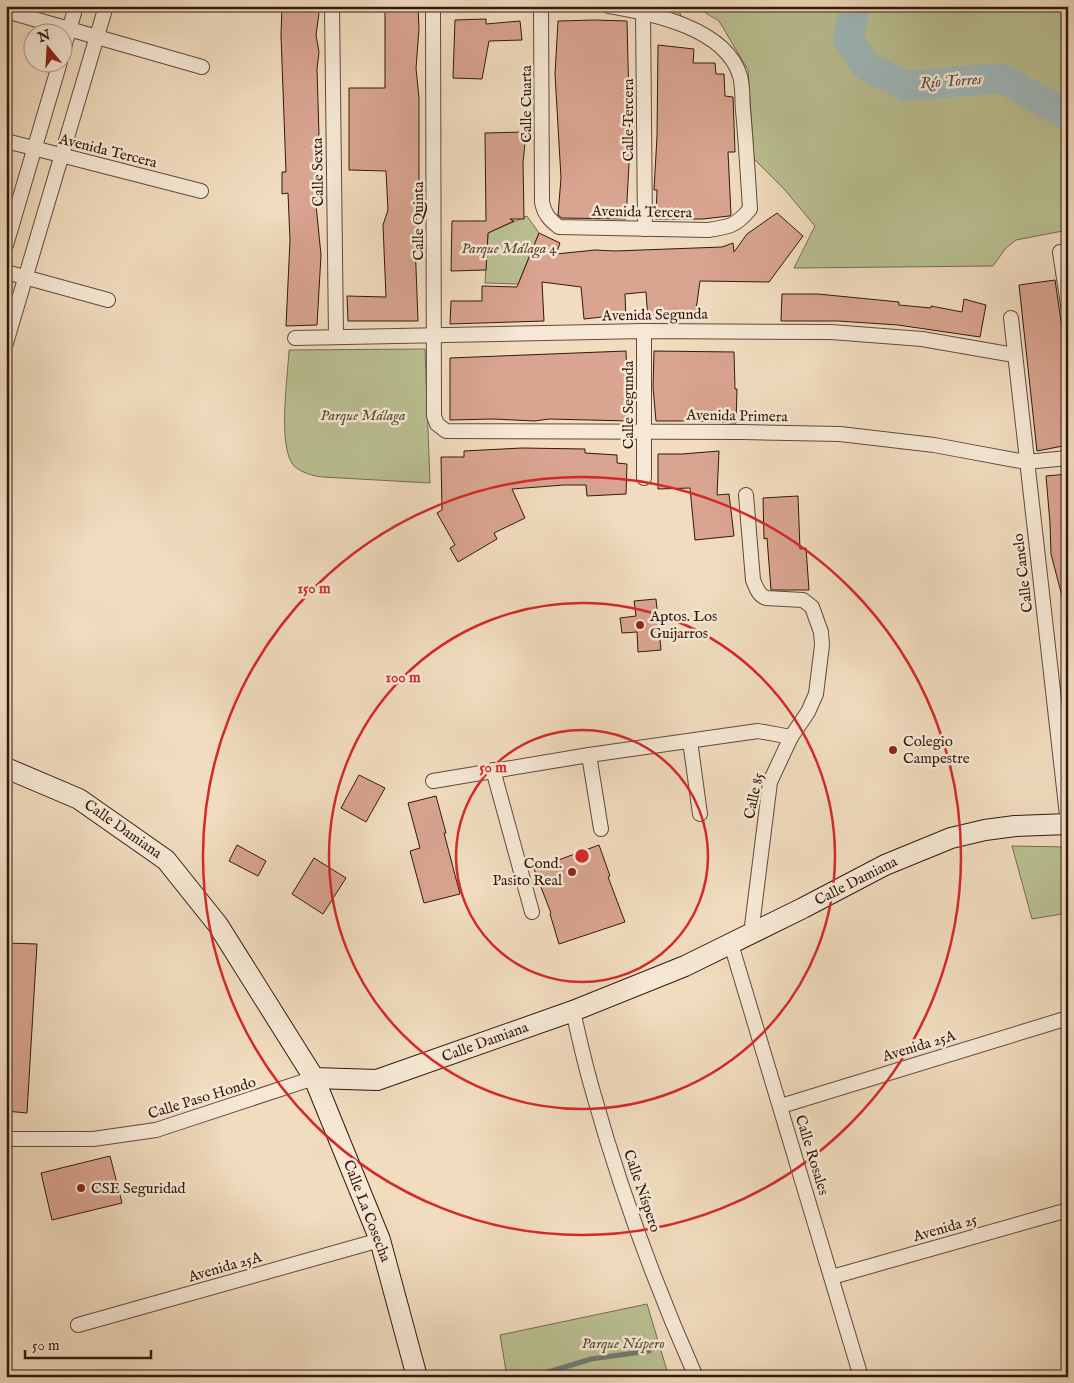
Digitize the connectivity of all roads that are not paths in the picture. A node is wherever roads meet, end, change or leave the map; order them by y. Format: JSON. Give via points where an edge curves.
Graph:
{"nodes":[{"id":1,"x":76,"y":6,"type":"edge"},
{"id":2,"x":106,"y":6,"type":"edge"},
{"id":3,"x":332,"y":6,"type":"edge"},
{"id":4,"x":433,"y":6,"type":"edge"},
{"id":5,"x":541,"y":6,"type":"edge"},
{"id":6,"x":609,"y":6,"type":"edge"},
{"id":7,"x":6,"y":11,"type":"edge"},
{"id":8,"x":643,"y":11,"type":"junction"},
{"id":9,"x":45,"y":22,"type":"edge"},
{"id":10,"x":72,"y":22,"type":"edge"},
{"id":11,"x":72,"y":30,"type":"edge"},
{"id":12,"x":97,"y":37,"type":"junction"},
{"id":13,"x":202,"y":67,"type":"dead end"},
{"id":14,"x":57,"y":72,"type":"edge"},
{"id":15,"x":6,"y":141,"type":"edge"},
{"id":16,"x":35,"y":149,"type":"junction"},
{"id":17,"x":62,"y":156,"type":"junction"},
{"id":18,"x":201,"y":191,"type":"dead end"},
{"id":19,"x":542,"y":202,"type":"joint"},
{"id":20,"x":645,"y":229,"type":"junction"},
{"id":21,"x":6,"y":245,"type":"edge"},
{"id":22,"x":1060,"y":252,"type":"dead end"},
{"id":23,"x":6,"y":272,"type":"edge"},
{"id":24,"x":26,"y":277,"type":"junction"},
{"id":25,"x":108,"y":300,"type":"dead end"},
{"id":26,"x":1068,"y":305,"type":"edge"},
{"id":27,"x":1011,"y":318,"type":"dead end"},
{"id":28,"x":644,"y":331,"type":"junction"},
{"id":29,"x":434,"y":335,"type":"junction"},
{"id":30,"x":336,"y":337,"type":"junction"},
{"id":31,"x":295,"y":338,"type":"dead end"},
{"id":32,"x":6,"y":343,"type":"edge"},
{"id":33,"x":1014,"y":355,"type":"junction"},
{"id":34,"x":446,"y":431,"type":"joint"},
{"id":35,"x":643,"y":431,"type":"junction"},
{"id":36,"x":1068,"y":458,"type":"edge"},
{"id":37,"x":1026,"y":462,"type":"junction"},
{"id":38,"x":644,"y":478,"type":"dead end"},
{"id":39,"x":746,"y":495,"type":"dead end"},
{"id":40,"x":791,"y":736,"type":"junction"},
{"id":41,"x":690,"y":742,"type":"junction"},
{"id":42,"x":589,"y":755,"type":"junction"},
{"id":43,"x":6,"y":768,"type":"edge"},
{"id":44,"x":493,"y":770,"type":"junction"},
{"id":45,"x":433,"y":781,"type":"dead end"},
{"id":46,"x":700,"y":814,"type":"dead end"},
{"id":47,"x":1068,"y":824,"type":"edge"},
{"id":48,"x":601,"y":829,"type":"dead end"},
{"id":49,"x":532,"y":912,"type":"dead end"},
{"id":50,"x":750,"y":934,"type":"junction"},
{"id":51,"x":731,"y":944,"type":"junction"},
{"id":52,"x":573,"y":1011,"type":"junction"},
{"id":53,"x":1068,"y":1018,"type":"edge"},
{"id":54,"x":314,"y":1078,"type":"junction"},
{"id":55,"x":780,"y":1106,"type":"junction"},
{"id":56,"x":6,"y":1139,"type":"edge"},
{"id":57,"x":1068,"y":1210,"type":"edge"},
{"id":58,"x":380,"y":1240,"type":"junction"},
{"id":59,"x":832,"y":1278,"type":"junction"},
{"id":60,"x":78,"y":1325,"type":"dead end"},
{"id":61,"x":417,"y":1377,"type":"edge"},
{"id":62,"x":696,"y":1377,"type":"edge"},
{"id":63,"x":861,"y":1377,"type":"edge"}],
"edges":[{"from":1,"to":10,"type":"street"},
{"from":2,"to":12,"type":"street"},
{"from":3,"to":30,"type":"street","name":"Calle Sexta"},
{"from":4,"to":29,"type":"street","name":"Calle Quinta"},
{"from":5,"to":19,"type":"street","name":"Calle Cuarta"},
{"from":6,"to":8,"type":"street"},
{"from":7,"to":9,"type":"street"},
{"from":8,"to":20,"type":"street","name":"Calle Tercera"},
{"from":8,"to":20,"type":"street","name":"Avenida Tercera","via":[[685,24],[714,41],[730,56],[740,76],[750,209],[741,220],[730,226],[708,230]]},
{"from":11,"to":12,"type":"street"},
{"from":12,"to":13,"type":"street"},
{"from":12,"to":17,"type":"street"},
{"from":14,"to":16,"type":"street"},
{"from":15,"to":16,"type":"street","name":"Avenida Tercera"},
{"from":16,"to":17,"type":"street","name":"Avenida Tercera"},
{"from":16,"to":21,"type":"street"},
{"from":17,"to":18,"type":"street","name":"Avenida Tercera"},
{"from":17,"to":24,"type":"street"},
{"from":19,"to":20,"type":"street","name":"Avenida Tercera","via":[[544,211],[559,227]]},
{"from":22,"to":26,"type":"street"},
{"from":23,"to":24,"type":"street"},
{"from":24,"to":25,"type":"street"},
{"from":24,"to":32,"type":"street"},
{"from":27,"to":33,"type":"street","name":"Calle Canelo"},
{"from":28,"to":29,"type":"street","name":"Avenida Segunda"},
{"from":28,"to":33,"type":"street","name":"Avenida Segunda","via":[[830,332],[922,340]]},
{"from":28,"to":35,"type":"street","name":"Calle Segunda"},
{"from":29,"to":30,"type":"street","name":"Avenida Segunda"},
{"from":29,"to":34,"type":"street","name":"Calle Quinta","via":[[434,416],[437,424]]},
{"from":30,"to":31,"type":"street","name":"Avenida Segunda"},
{"from":33,"to":37,"type":"street","name":"Calle Canelo"},
{"from":34,"to":35,"type":"street","name":"Avenida Primera"},
{"from":35,"to":37,"type":"street","name":"Avenida Primera","via":[[840,434],[934,445]]},
{"from":35,"to":38,"type":"street","name":"Calle Segunda"},
{"from":36,"to":37,"type":"street","name":"Avenida Primera"},
{"from":37,"to":47,"type":"street","name":"Calle Canelo"},
{"from":39,"to":40,"type":"street","name":"Calle 85","via":[[753,580],[762,596],[803,600],[812,607],[822,632],[816,694]]},
{"from":40,"to":41,"type":"street","via":[[758,730]]},
{"from":40,"to":50,"type":"street","name":"Calle 85","via":[[770,782]]},
{"from":41,"to":42,"type":"street"},
{"from":41,"to":46,"type":"street"},
{"from":42,"to":44,"type":"street"},
{"from":42,"to":48,"type":"street"},
{"from":43,"to":54,"type":"street","name":"Calle Damiana","via":[[78,799],[166,860],[218,925]]},
{"from":44,"to":45,"type":"street"},
{"from":44,"to":49,"type":"street"},
{"from":47,"to":50,"type":"street","name":"Calle Damiana","via":[[1015,826],[952,838],[885,865]]},
{"from":50,"to":51,"type":"street","name":"Calle Damiana"},
{"from":51,"to":52,"type":"street","name":"Calle Damiana","via":[[686,966]]},
{"from":51,"to":55,"type":"street","name":"Calle Rosales"},
{"from":52,"to":54,"type":"street","name":"Calle Damiana","via":[[377,1080]]},
{"from":52,"to":62,"type":"street","name":"Calle Níspero","via":[[592,1092],[617,1171],[648,1262]]},
{"from":53,"to":55,"type":"street","name":"Avenida 25A"},
{"from":54,"to":56,"type":"street","name":"Calle Paso Hondo","via":[[156,1130],[93,1139]]},
{"from":54,"to":58,"type":"street","name":"Calle La Cosecha"},
{"from":55,"to":59,"type":"street","name":"Calle Rosales"},
{"from":57,"to":59,"type":"street","name":"Avenida 25"},
{"from":58,"to":60,"type":"street","name":"Avenida 25A"},
{"from":58,"to":61,"type":"street","name":"Calle La Cosecha"},
{"from":59,"to":63,"type":"street","name":"Calle Rosales"}]}
